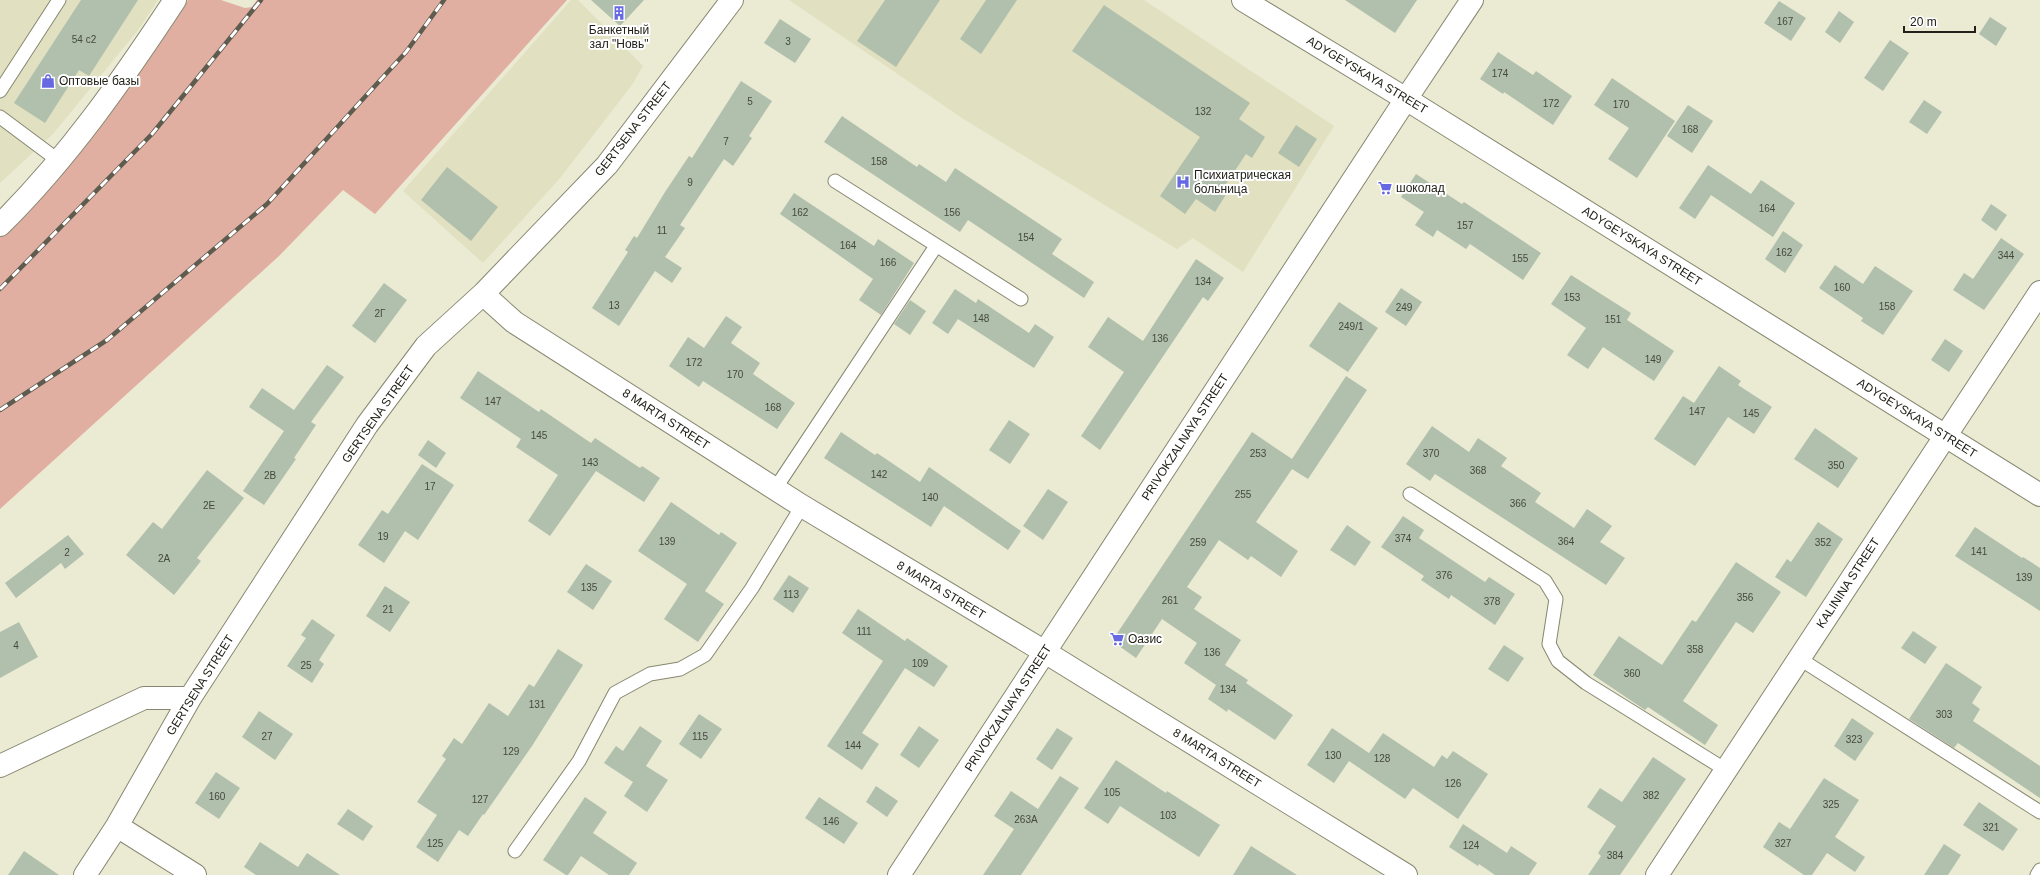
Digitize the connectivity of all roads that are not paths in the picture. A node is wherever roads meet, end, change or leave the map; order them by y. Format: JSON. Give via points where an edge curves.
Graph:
{"nodes":[{"id":1,"x":59,"y":0,"type":"edge"},
{"id":2,"x":175,"y":0,"type":"edge"},
{"id":3,"x":732,"y":0,"type":"edge"},
{"id":4,"x":1243,"y":0,"type":"edge"},
{"id":5,"x":1472,"y":0,"type":"edge"},
{"id":6,"x":0,"y":91,"type":"edge"},
{"id":7,"x":1406,"y":99,"type":"junction"},
{"id":8,"x":0,"y":117,"type":"edge"},
{"id":9,"x":59,"y":162,"type":"junction"},
{"id":10,"x":835,"y":181,"type":"dead end"},
{"id":11,"x":0,"y":225,"type":"edge"},
{"id":12,"x":936,"y":246,"type":"junction"},
{"id":13,"x":2040,"y":292,"type":"edge"},
{"id":14,"x":483,"y":294,"type":"junction"},
{"id":15,"x":1021,"y":299,"type":"dead end"},
{"id":16,"x":1946,"y":436,"type":"junction"},
{"id":17,"x":775,"y":489,"type":"junction"},
{"id":18,"x":1410,"y":494,"type":"dead end"},
{"id":19,"x":2040,"y":495,"type":"edge"},
{"id":20,"x":802,"y":506,"type":"junction"},
{"id":21,"x":1045,"y":652,"type":"junction"},
{"id":22,"x":1800,"y":659,"type":"junction"},
{"id":23,"x":190,"y":698,"type":"junction"},
{"id":24,"x":0,"y":766,"type":"edge"},
{"id":25,"x":1726,"y":770,"type":"junction"},
{"id":26,"x":2040,"y":812,"type":"edge"},
{"id":27,"x":117,"y":826,"type":"junction"},
{"id":28,"x":515,"y":851,"type":"dead end"},
{"id":29,"x":2040,"y":870,"type":"edge"},
{"id":30,"x":85,"y":875,"type":"edge"},
{"id":31,"x":195,"y":875,"type":"edge"},
{"id":32,"x":899,"y":875,"type":"edge"},
{"id":33,"x":1406,"y":875,"type":"edge"},
{"id":34,"x":1657,"y":875,"type":"edge"},
{"id":35,"x":2036,"y":875,"type":"edge"}],
"edges":[{"from":1,"to":6,"type":"lane"},
{"from":2,"to":9,"type":"street","via":[[124,78]]},
{"from":3,"to":14,"type":"street","name":"GERTSENA STREET","via":[[607,165]]},
{"from":4,"to":7,"type":"street","name":"ADYGEYSKAYA STREET"},
{"from":5,"to":7,"type":"street","name":"PRIVOKZALNAYA STREET"},
{"from":7,"to":16,"type":"street","name":"ADYGEYSKAYA STREET"},
{"from":7,"to":21,"type":"street","name":"PRIVOKZALNAYA STREET"},
{"from":8,"to":9,"type":"lane"},
{"from":9,"to":11,"type":"street"},
{"from":10,"to":12,"type":"lane"},
{"from":12,"to":15,"type":"lane"},
{"from":12,"to":17,"type":"lane"},
{"from":13,"to":16,"type":"street","name":"KALININA STREET"},
{"from":14,"to":17,"type":"street","name":"8 MARTA STREET","via":[[514,322]]},
{"from":14,"to":23,"type":"street","name":"GERTSENA STREET","via":[[426,346],[367,425]]},
{"from":16,"to":19,"type":"street","name":"ADYGEYSKAYA STREET"},
{"from":16,"to":22,"type":"street","name":"KALININA STREET","via":[[1874,542]]},
{"from":17,"to":20,"type":"street","name":"8 MARTA STREET"},
{"from":18,"to":25,"type":"lane","via":[[1545,582],[1556,599],[1549,644],[1558,661],[1586,683]]},
{"from":20,"to":21,"type":"street","name":"8 MARTA STREET"},
{"from":20,"to":28,"type":"lane","via":[[752,588],[705,655],[680,669],[650,674],[615,693],[579,761]]},
{"from":21,"to":32,"type":"street","name":"PRIVOKZALNAYA STREET"},
{"from":21,"to":33,"type":"street","name":"8 MARTA STREET"},
{"from":22,"to":25,"type":"street","name":"KALININA STREET"},
{"from":22,"to":26,"type":"lane"},
{"from":23,"to":24,"type":"street","via":[[144,698]]},
{"from":23,"to":27,"type":"street","name":"GERTSENA STREET"},
{"from":25,"to":34,"type":"street","name":"KALININA STREET"},
{"from":27,"to":30,"type":"street","name":"GERTSENA STREET"},
{"from":27,"to":31,"type":"street"},
{"from":29,"to":35,"type":"lane"}]}
